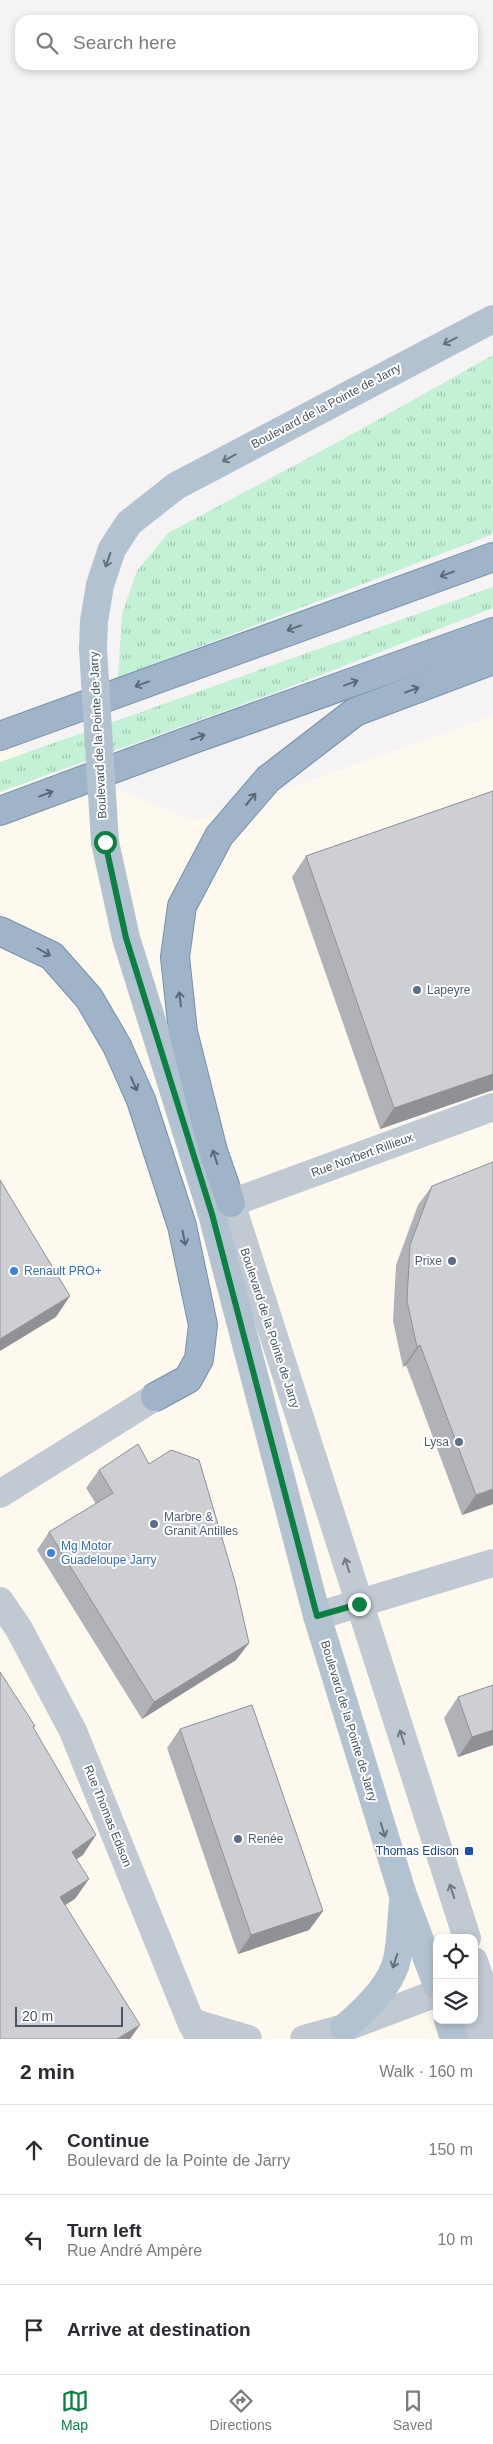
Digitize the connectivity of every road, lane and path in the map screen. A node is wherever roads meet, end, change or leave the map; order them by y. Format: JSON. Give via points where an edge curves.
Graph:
{"nodes":[{"id":1,"x":493,"y":318,"type":"edge"},
{"id":2,"x":493,"y":557,"type":"edge"},
{"id":3,"x":493,"y":632,"type":"edge"},
{"id":4,"x":493,"y":660,"type":"edge"},
{"id":5,"x":0,"y":736,"type":"edge"},
{"id":6,"x":0,"y":811,"type":"edge"},
{"id":7,"x":0,"y":930,"type":"edge"},
{"id":8,"x":493,"y":1107,"type":"edge"},
{"id":9,"x":230,"y":1203,"type":"junction"},
{"id":10,"x":155,"y":1397,"type":"joint"},
{"id":11,"x":0,"y":1494,"type":"edge"},
{"id":12,"x":493,"y":1563,"type":"edge"},
{"id":13,"x":0,"y":1601,"type":"edge"},
{"id":14,"x":359,"y":1604,"type":"junction"},
{"id":15,"x":317,"y":1616,"type":"junction"},
{"id":16,"x":403,"y":1895,"type":"junction"},
{"id":17,"x":466,"y":1934,"type":"edge"},
{"id":18,"x":478,"y":1973,"type":"edge"},
{"id":19,"x":435,"y":1979,"type":"edge"},
{"id":20,"x":433,"y":1994,"type":"edge"},
{"id":21,"x":493,"y":2020,"type":"edge"},
{"id":22,"x":449,"y":2024,"type":"edge"},
{"id":23,"x":470,"y":2024,"type":"edge"},
{"id":24,"x":344,"y":2028,"type":"junction"},
{"id":25,"x":195,"y":2031,"type":"edge"},
{"id":26,"x":248,"y":2039,"type":"edge"},
{"id":27,"x":304,"y":2039,"type":"edge"},
{"id":28,"x":454,"y":2039,"type":"edge"},
{"id":29,"x":484,"y":2039,"type":"edge"}],
"edges":[{"from":1,"to":15,"type":"main road","name":"Boulevard de la Pointe de Jarry","one_way":true,"bridge":true,"via":[[176,486],[129,523],[112,548],[100,585],[94,621],[105,842],[126,938],[212,1214]]},
{"from":2,"to":5,"type":"highway","one_way":true},
{"from":6,"to":3,"type":"highway","one_way":true},
{"from":9,"to":4,"type":"highway","one_way":true,"via":[[212,1151],[183,1032],[175,957],[182,906],[220,836],[268,779],[355,712]]},
{"from":7,"to":10,"type":"highway","one_way":true,"via":[[52,956],[89,998],[117,1046],[141,1100],[182,1226],[203,1325],[199,1360],[188,1379]]},
{"from":8,"to":9,"type":"street","name":"Rue Norbert Rillieux"},
{"from":14,"to":9,"type":"street","name":"Boulevard de la Pointe de Jarry","one_way":true},
{"from":10,"to":11,"type":"street"},
{"from":12,"to":14,"type":"street"},
{"from":13,"to":25,"type":"street","name":"Rue Thomas Edison","via":[[19,1629],[73,1731]]},
{"from":14,"to":15,"type":"street"},
{"from":17,"to":14,"type":"street","name":"Boulevard de la Pointe de Jarry","one_way":true},
{"from":15,"to":16,"type":"main road","name":"Boulevard de la Pointe de Jarry","one_way":true},
{"from":16,"to":19,"type":"main road","name":"Boulevard de la Pointe de Jarry"},
{"from":16,"to":24,"type":"main road","one_way":true,"via":[[397,1961],[367,2007]]},
{"from":18,"to":21,"type":"street"},
{"from":20,"to":24,"type":"street"},
{"from":22,"to":28,"type":"main road"},
{"from":23,"to":29,"type":"street"},
{"from":24,"to":27,"type":"street"},
{"from":25,"to":26,"type":"street"}]}
